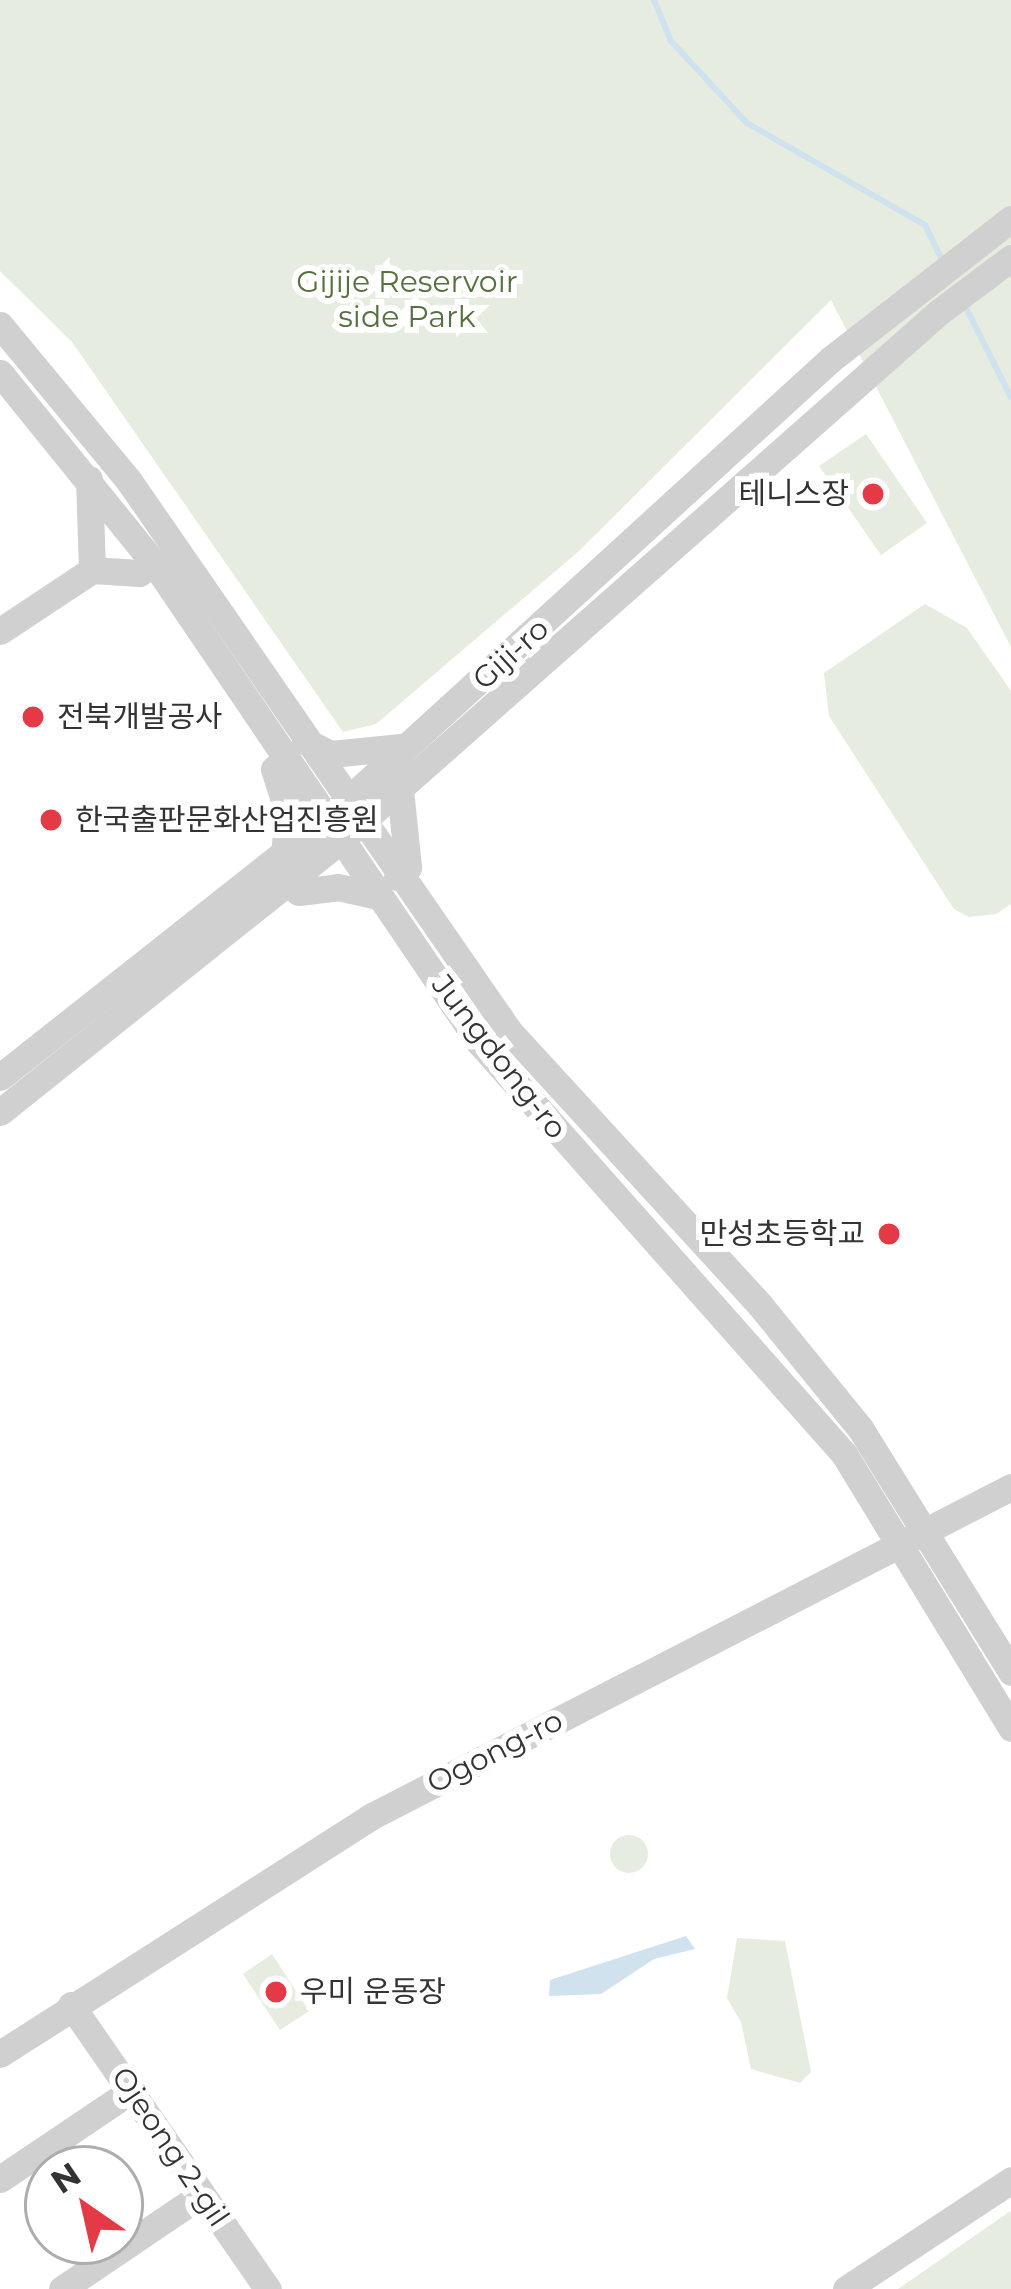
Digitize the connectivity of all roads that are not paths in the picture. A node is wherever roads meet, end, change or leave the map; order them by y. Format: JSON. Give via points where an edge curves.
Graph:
{"nodes":[{"id":1,"x":1011,"y":219,"type":"edge"},
{"id":2,"x":1011,"y":258,"type":"edge"},
{"id":3,"x":0,"y":325,"type":"edge"},
{"id":4,"x":0,"y":374,"type":"edge"},
{"id":5,"x":89,"y":479,"type":"junction"},
{"id":6,"x":154,"y":563,"type":"junction"},
{"id":7,"x":92,"y":570,"type":"junction"},
{"id":8,"x":0,"y":631,"type":"edge"},
{"id":9,"x":295,"y":750,"type":"junction"},
{"id":10,"x":404,"y":750,"type":"junction"},
{"id":11,"x":400,"y":790,"type":"junction"},
{"id":12,"x":343,"y":822,"type":"junction"},
{"id":13,"x":284,"y":854,"type":"junction"},
{"id":14,"x":287,"y":884,"type":"junction"},
{"id":15,"x":388,"y":887,"type":"junction"},
{"id":16,"x":0,"y":1077,"type":"edge"},
{"id":17,"x":0,"y":1112,"type":"edge"},
{"id":18,"x":1011,"y":1487,"type":"edge"},
{"id":19,"x":928,"y":1528,"type":"junction"},
{"id":20,"x":900,"y":1544,"type":"junction"},
{"id":21,"x":1011,"y":1672,"type":"edge"},
{"id":22,"x":1011,"y":1728,"type":"edge"},
{"id":23,"x":71,"y":2005,"type":"junction"},
{"id":24,"x":0,"y":2054,"type":"edge"},
{"id":25,"x":132,"y":2090,"type":"junction"},
{"id":26,"x":0,"y":2179,"type":"edge"},
{"id":27,"x":1011,"y":2180,"type":"edge"},
{"id":28,"x":201,"y":2195,"type":"junction"},
{"id":29,"x":62,"y":2289,"type":"edge"},
{"id":30,"x":268,"y":2289,"type":"edge"},
{"id":31,"x":846,"y":2289,"type":"edge"}],
"edges":[{"from":1,"to":10,"type":"street","name":"Giji-ro","via":[[831,359]]},
{"from":2,"to":11,"type":"street","name":"Giji-ro"},
{"from":3,"to":9,"type":"street","name":"Jungdong-ro","via":[[129,481]]},
{"from":4,"to":5,"type":"street","name":"Jungdong-ro"},
{"from":5,"to":6,"type":"street","name":"Jungdong-ro"},
{"from":5,"to":7,"type":"street"},
{"from":6,"to":7,"type":"street","via":[[139,573]]},
{"from":6,"to":9,"type":"street","name":"Jungdong-ro"},
{"from":7,"to":8,"type":"street"},
{"from":9,"to":10,"type":"street","via":[[379,752],[397,742]]},
{"from":9,"to":12,"type":"street","name":"Jungdong-ro"},
{"from":9,"to":13,"type":"street","via":[[274,769],[288,813]]},
{"from":10,"to":12,"type":"street","name":"Giji-ro"},
{"from":11,"to":12,"type":"street","name":"Giji-ro"},
{"from":11,"to":15,"type":"street","via":[[408,867]]},
{"from":12,"to":13,"type":"street","name":"Giji-ro"},
{"from":12,"to":14,"type":"street","name":"Giji-ro"},
{"from":12,"to":15,"type":"street","name":"Jungdong-ro"},
{"from":13,"to":16,"type":"street","name":"Giji-ro"},
{"from":14,"to":15,"type":"street","via":[[299,892]]},
{"from":14,"to":17,"type":"street","name":"Giji-ro"},
{"from":15,"to":19,"type":"street","name":"Jungdong-ro","via":[[796,1349]]},
{"from":15,"to":20,"type":"street","name":"Jungdong-ro","via":[[479,1042],[794,1393]]},
{"from":18,"to":19,"type":"street","name":"Ogong-ro"},
{"from":19,"to":20,"type":"street","name":"Ogong-ro"},
{"from":19,"to":21,"type":"street","name":"Jungdong-ro"},
{"from":20,"to":22,"type":"street","name":"Jungdong-ro"},
{"from":20,"to":23,"type":"street","name":"Ogong-ro","via":[[370,1816]]},
{"from":23,"to":24,"type":"street","name":"Ogong-ro"},
{"from":23,"to":25,"type":"street","name":"Ojeong 2-gil"},
{"from":25,"to":26,"type":"street"},
{"from":25,"to":28,"type":"street","name":"Ojeong 2-gil"},
{"from":27,"to":31,"type":"street"},
{"from":28,"to":29,"type":"street"},
{"from":28,"to":30,"type":"street","name":"Ojeong 2-gil"}]}
